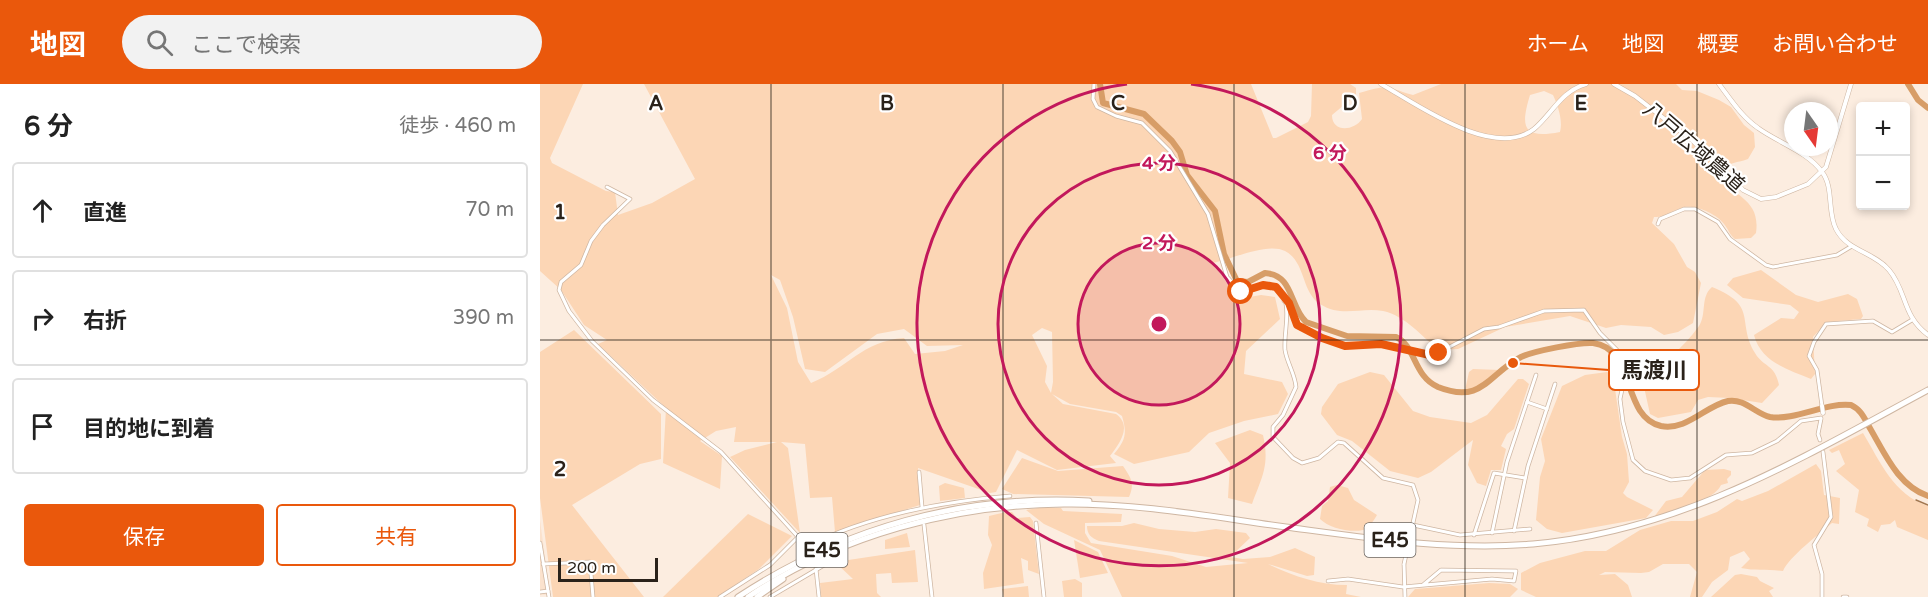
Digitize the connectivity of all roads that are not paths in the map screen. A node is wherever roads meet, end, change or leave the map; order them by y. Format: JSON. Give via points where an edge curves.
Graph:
{"nodes":[{"id":1,"x":1094,"y":84,"type":"edge"},
{"id":2,"x":1382,"y":84,"type":"edge"},
{"id":3,"x":1586,"y":84,"type":"edge"},
{"id":4,"x":1614,"y":84,"type":"edge"},
{"id":5,"x":1719,"y":84,"type":"edge"},
{"id":6,"x":1851,"y":84,"type":"edge"},
{"id":7,"x":1822,"y":171,"type":"junction"},
{"id":8,"x":607,"y":187,"type":"dead end"},
{"id":9,"x":1658,"y":224,"type":"dead end"},
{"id":10,"x":1852,"y":246,"type":"junction"},
{"id":11,"x":1284,"y":301,"type":"junction"},
{"id":12,"x":1912,"y":320,"type":"junction"},
{"id":13,"x":1928,"y":335,"type":"edge"},
{"id":14,"x":1536,"y":375,"type":"dead end"},
{"id":15,"x":1555,"y":384,"type":"dead end"},
{"id":16,"x":1928,"y":390,"type":"edge"},
{"id":17,"x":1527,"y":402,"type":"junction"},
{"id":18,"x":1821,"y":406,"type":"joint"},
{"id":19,"x":1547,"y":409,"type":"junction"},
{"id":20,"x":1822,"y":416,"type":"junction"},
{"id":21,"x":1820,"y":440,"type":"dead end"},
{"id":22,"x":1823,"y":452,"type":"dead end"},
{"id":23,"x":919,"y":471,"type":"dead end"},
{"id":24,"x":1504,"y":475,"type":"junction"},
{"id":25,"x":1525,"y":478,"type":"junction"},
{"id":26,"x":1010,"y":496,"type":"dead end"},
{"id":27,"x":922,"y":507,"type":"junction"},
{"id":28,"x":1143,"y":508,"type":"junction"},
{"id":29,"x":1036,"y":523,"type":"dead end"},
{"id":30,"x":924,"y":525,"type":"dead end"},
{"id":31,"x":1413,"y":525,"type":"junction"},
{"id":32,"x":1530,"y":529,"type":"dead end"},
{"id":33,"x":1514,"y":531,"type":"junction"},
{"id":34,"x":1492,"y":533,"type":"junction"},
{"id":35,"x":1474,"y":535,"type":"junction"},
{"id":36,"x":799,"y":536,"type":"junction"},
{"id":37,"x":540,"y":543,"type":"edge"},
{"id":38,"x":815,"y":559,"type":"junction"},
{"id":39,"x":831,"y":561,"type":"dead end"},
{"id":40,"x":543,"y":564,"type":"junction"},
{"id":41,"x":816,"y":569,"type":"junction"},
{"id":42,"x":1328,"y":581,"type":"dead end"},
{"id":43,"x":1424,"y":585,"type":"junction"},
{"id":44,"x":1404,"y":588,"type":"junction"},
{"id":45,"x":548,"y":591,"type":"junction"},
{"id":46,"x":540,"y":592,"type":"edge"},
{"id":47,"x":549,"y":597,"type":"edge"},
{"id":48,"x":593,"y":597,"type":"edge"},
{"id":49,"x":720,"y":597,"type":"edge"},
{"id":50,"x":738,"y":597,"type":"edge"},
{"id":51,"x":748,"y":597,"type":"edge"},
{"id":52,"x":757,"y":597,"type":"edge"},
{"id":53,"x":770,"y":597,"type":"edge"},
{"id":54,"x":819,"y":597,"type":"edge"},
{"id":55,"x":932,"y":597,"type":"edge"},
{"id":56,"x":1044,"y":597,"type":"edge"},
{"id":57,"x":1405,"y":597,"type":"edge"},
{"id":58,"x":1822,"y":597,"type":"edge"}],
"edges":[{"from":1,"to":11,"type":"street","via":[[1097,107],[1142,123],[1170,151],[1208,214],[1221,261],[1235,288],[1241,292],[1270,284],[1280,291]]},
{"from":2,"to":3,"type":"street","via":[[1463,127],[1503,140],[1529,132],[1569,92]]},
{"from":4,"to":7,"type":"street","name":"八戸広域農道","via":[[1683,132],[1755,198],[1776,197],[1808,184]]},
{"from":5,"to":7,"type":"street","via":[[1750,122]]},
{"from":6,"to":7,"type":"street","via":[[1831,156]]},
{"from":7,"to":10,"type":"street","via":[[1834,226]]},
{"from":8,"to":36,"type":"street","via":[[630,199],[591,240],[581,265],[561,282],[559,290],[569,311],[592,341],[653,400],[721,452]]},
{"from":9,"to":10,"type":"street","via":[[1660,219],[1681,210],[1695,209],[1718,222],[1730,239],[1773,267],[1837,255]]},
{"from":10,"to":12,"type":"street","via":[[1876,258],[1890,271]]},
{"from":11,"to":20,"type":"street","via":[[1289,303],[1300,327],[1339,345],[1381,344],[1430,355],[1484,329],[1544,311],[1584,310],[1623,356],[1616,368],[1623,385],[1623,422],[1633,460],[1645,471],[1671,480],[1690,478],[1726,455],[1752,453],[1777,441],[1801,421]]},
{"from":11,"to":31,"type":"street","via":[[1288,320],[1286,350],[1296,387],[1273,427],[1273,437],[1302,463],[1319,458],[1338,442],[1344,443],[1383,478],[1413,485],[1418,500]]},
{"from":12,"to":13,"type":"street"},
{"from":12,"to":18,"type":"street","via":[[1892,332],[1867,321],[1831,322],[1822,328],[1809,356],[1817,369]]},
{"from":14,"to":17,"type":"street"},
{"from":15,"to":19,"type":"street"},
{"from":16,"to":28,"type":"highway","number":"E45","via":[[1741,489],[1661,519],[1559,541],[1456,546]]},
{"from":17,"to":19,"type":"street"},
{"from":17,"to":24,"type":"street"},
{"from":18,"to":20,"type":"street"},
{"from":19,"to":25,"type":"street"},
{"from":20,"to":21,"type":"street"},
{"from":22,"to":58,"type":"street","via":[[1831,517],[1814,545],[1822,574]]},
{"from":23,"to":27,"type":"street"},
{"from":24,"to":25,"type":"street"},
{"from":24,"to":34,"type":"street"},
{"from":24,"to":35,"type":"street","via":[[1492,474]]},
{"from":25,"to":33,"type":"street"},
{"from":26,"to":27,"type":"street"},
{"from":27,"to":36,"type":"street","via":[[834,535],[808,548]]},
{"from":28,"to":38,"type":"highway","number":"E45","via":[[1067,504],[983,510],[900,527]]},
{"from":28,"to":50,"type":"highway","number":"E45","via":[[1100,502],[1024,500],[913,517],[804,558]]},
{"from":29,"to":56,"type":"street"},
{"from":30,"to":55,"type":"street"},
{"from":31,"to":35,"type":"street","via":[[1443,533]]},
{"from":31,"to":44,"type":"street","bridge":true,"via":[[1404,564]]},
{"from":32,"to":33,"type":"street"},
{"from":33,"to":34,"type":"street"},
{"from":34,"to":35,"type":"street"},
{"from":36,"to":49,"type":"street","via":[[770,565]]},
{"from":37,"to":40,"type":"street"},
{"from":38,"to":51,"type":"highway","number":"E45"},
{"from":38,"to":52,"type":"highway"},
{"from":39,"to":41,"type":"street"},
{"from":40,"to":45,"type":"street"},
{"from":40,"to":48,"type":"street","via":[[590,562]]},
{"from":41,"to":53,"type":"street"},
{"from":41,"to":54,"type":"street"},
{"from":42,"to":44,"type":"street","via":[[1348,579]]},
{"from":43,"to":43,"type":"street","via":[[1441,570],[1516,571],[1514,581],[1491,579]]},
{"from":43,"to":44,"type":"street"},
{"from":44,"to":57,"type":"street"},
{"from":45,"to":46,"type":"street"},
{"from":45,"to":47,"type":"street"}]}
